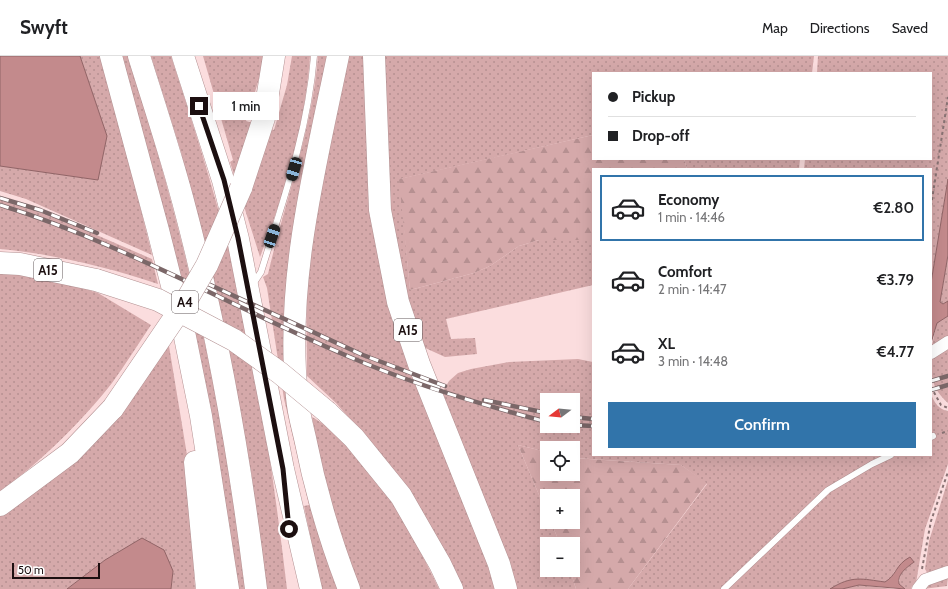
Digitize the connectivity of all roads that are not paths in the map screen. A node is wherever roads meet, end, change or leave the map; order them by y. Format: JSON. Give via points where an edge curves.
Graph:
{"nodes":[{"id":1,"x":111,"y":56,"type":"edge"},
{"id":2,"x":139,"y":56,"type":"edge"},
{"id":3,"x":183,"y":56,"type":"edge"},
{"id":4,"x":274,"y":56,"type":"edge"},
{"id":5,"x":314,"y":56,"type":"edge"},
{"id":6,"x":338,"y":56,"type":"edge"},
{"id":7,"x":374,"y":56,"type":"edge"},
{"id":8,"x":0,"y":262,"type":"edge"},
{"id":9,"x":248,"y":291,"type":"junction"},
{"id":10,"x":185,"y":337,"type":"junction"},
{"id":11,"x":948,"y":342,"type":"edge"},
{"id":12,"x":932,"y":352,"type":"edge"},
{"id":13,"x":889,"y":456,"type":"edge"},
{"id":14,"x":283,"y":469,"type":"junction"},
{"id":15,"x":0,"y":505,"type":"edge"},
{"id":16,"x":948,"y":572,"type":"edge"},
{"id":17,"x":922,"y":584,"type":"edge"},
{"id":18,"x":207,"y":589,"type":"edge"},
{"id":19,"x":228,"y":589,"type":"edge"},
{"id":20,"x":256,"y":589,"type":"edge"},
{"id":21,"x":296,"y":589,"type":"edge"},
{"id":22,"x":311,"y":589,"type":"edge"},
{"id":23,"x":349,"y":589,"type":"edge"},
{"id":24,"x":452,"y":589,"type":"edge"},
{"id":25,"x":506,"y":589,"type":"edge"},
{"id":26,"x":724,"y":589,"type":"edge"}],
"edges":[{"from":1,"to":10,"type":"highway"},
{"from":2,"to":20,"type":"highway","via":[[183,201],[217,349],[234,438]]},
{"from":3,"to":9,"type":"highway","via":[[224,180]]},
{"from":4,"to":15,"type":"highway","number":"A4","bridge":true,"via":[[264,118],[241,188],[206,265],[186,301],[113,408],[70,453]]},
{"from":5,"to":9,"type":"lane","via":[[309,98],[294,169],[261,272]]},
{"from":6,"to":23,"type":"highway","via":[[303,235],[296,288],[295,353],[297,397],[311,467],[337,558]]},
{"from":7,"to":25,"type":"highway","number":"A15","via":[[380,210],[398,302],[419,364],[499,564]]},
{"from":8,"to":24,"type":"highway","number":"A15","bridge":true,"via":[[96,280],[158,300],[234,340],[280,373],[354,438],[401,496]]},
{"from":9,"to":14,"type":"highway"},
{"from":10,"to":18,"type":"highway"},
{"from":10,"to":19,"type":"highway","via":[[202,424]]},
{"from":11,"to":12,"type":"street"},
{"from":13,"to":26,"type":"lane","via":[[828,490]]},
{"from":14,"to":21,"type":"highway"},
{"from":14,"to":22,"type":"highway"},
{"from":16,"to":17,"type":"street"}]}
